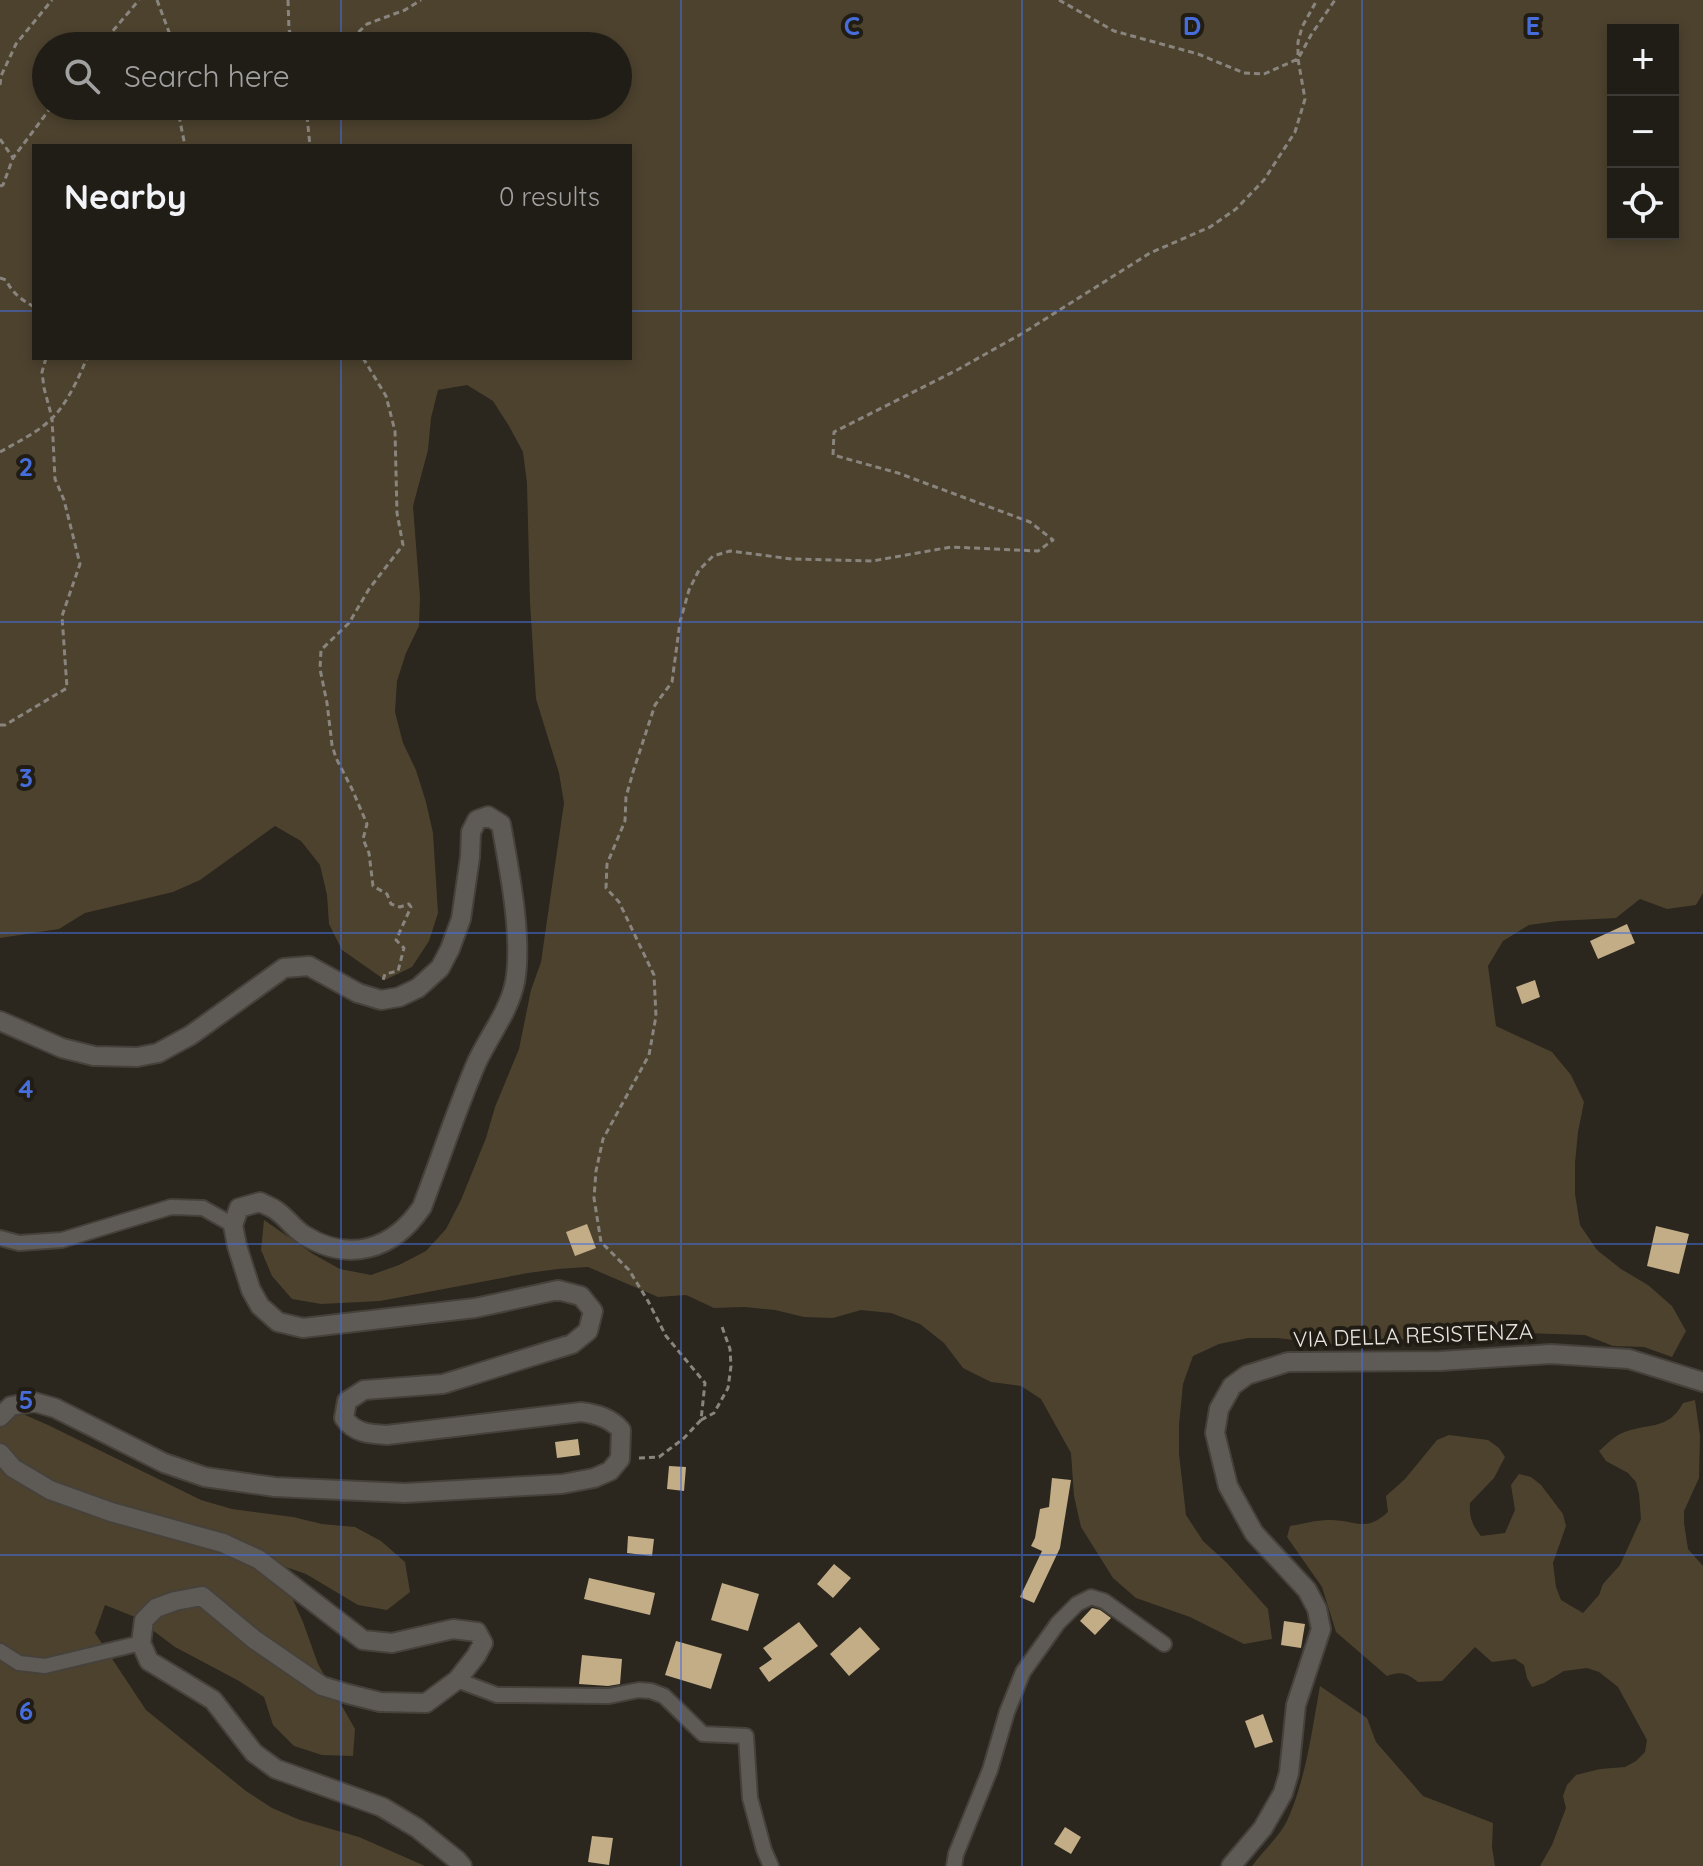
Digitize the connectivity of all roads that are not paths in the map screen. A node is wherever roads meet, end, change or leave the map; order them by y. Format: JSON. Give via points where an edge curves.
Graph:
{"nodes":[{"id":1,"x":0,"y":1021,"type":"edge"},
{"id":2,"x":233,"y":1225,"type":"junction"},
{"id":3,"x":0,"y":1238,"type":"edge"},
{"id":4,"x":1703,"y":1382,"type":"edge"},
{"id":5,"x":0,"y":1417,"type":"edge"},
{"id":6,"x":0,"y":1453,"type":"edge"},
{"id":7,"x":141,"y":1643,"type":"junction"},
{"id":8,"x":1164,"y":1644,"type":"dead end"},
{"id":9,"x":0,"y":1651,"type":"edge"},
{"id":10,"x":457,"y":1680,"type":"junction"},
{"id":11,"x":462,"y":1866,"type":"edge"},
{"id":12,"x":771,"y":1866,"type":"edge"},
{"id":13,"x":954,"y":1866,"type":"edge"},
{"id":14,"x":1231,"y":1866,"type":"edge"}],
"edges":[{"from":1,"to":2,"type":"street","via":[[83,1054],[137,1057],[158,1053],[191,1035],[284,968],[309,966],[358,993],[381,1000],[399,997],[440,968],[450,949],[461,919],[471,832],[477,820],[488,816],[501,824],[517,945],[515,982],[412,1223],[386,1242],[337,1250],[303,1235],[260,1202],[239,1208]]},
{"from":2,"to":3,"type":"street","via":[[203,1208],[171,1207],[62,1240],[19,1243]]},
{"from":2,"to":5,"type":"street","via":[[260,1306],[278,1322],[303,1328],[475,1308],[558,1290],[581,1296],[593,1311],[588,1331],[572,1344],[443,1384],[364,1390],[347,1401],[344,1418],[350,1427],[387,1435],[595,1414],[621,1430],[620,1459],[594,1478],[562,1484],[405,1493],[275,1487],[205,1477],[164,1463],[34,1402],[11,1406]]},
{"from":4,"to":14,"type":"street","name":"VIA DELLA RESISTENZA","via":[[1629,1359],[1551,1354],[1288,1362],[1247,1375],[1232,1386],[1219,1409],[1215,1433],[1228,1486],[1254,1533],[1307,1590],[1321,1629],[1296,1705],[1283,1793],[1263,1828]]},
{"from":6,"to":10,"type":"street","via":[[13,1468],[50,1490],[223,1543],[258,1559],[363,1640],[392,1643],[453,1629],[477,1632],[483,1643]]},
{"from":7,"to":9,"type":"street","via":[[45,1666],[19,1663]]},
{"from":7,"to":10,"type":"street","via":[[144,1620],[156,1608],[202,1596],[322,1686],[380,1702],[426,1703]]},
{"from":7,"to":11,"type":"street","via":[[149,1661],[213,1700],[254,1753],[276,1769],[382,1807]]},
{"from":8,"to":13,"type":"street","via":[[1091,1597],[1058,1623],[1023,1672]]},
{"from":10,"to":12,"type":"street","via":[[497,1695],[651,1691],[664,1696],[703,1734],[746,1736],[750,1798]]}]}
